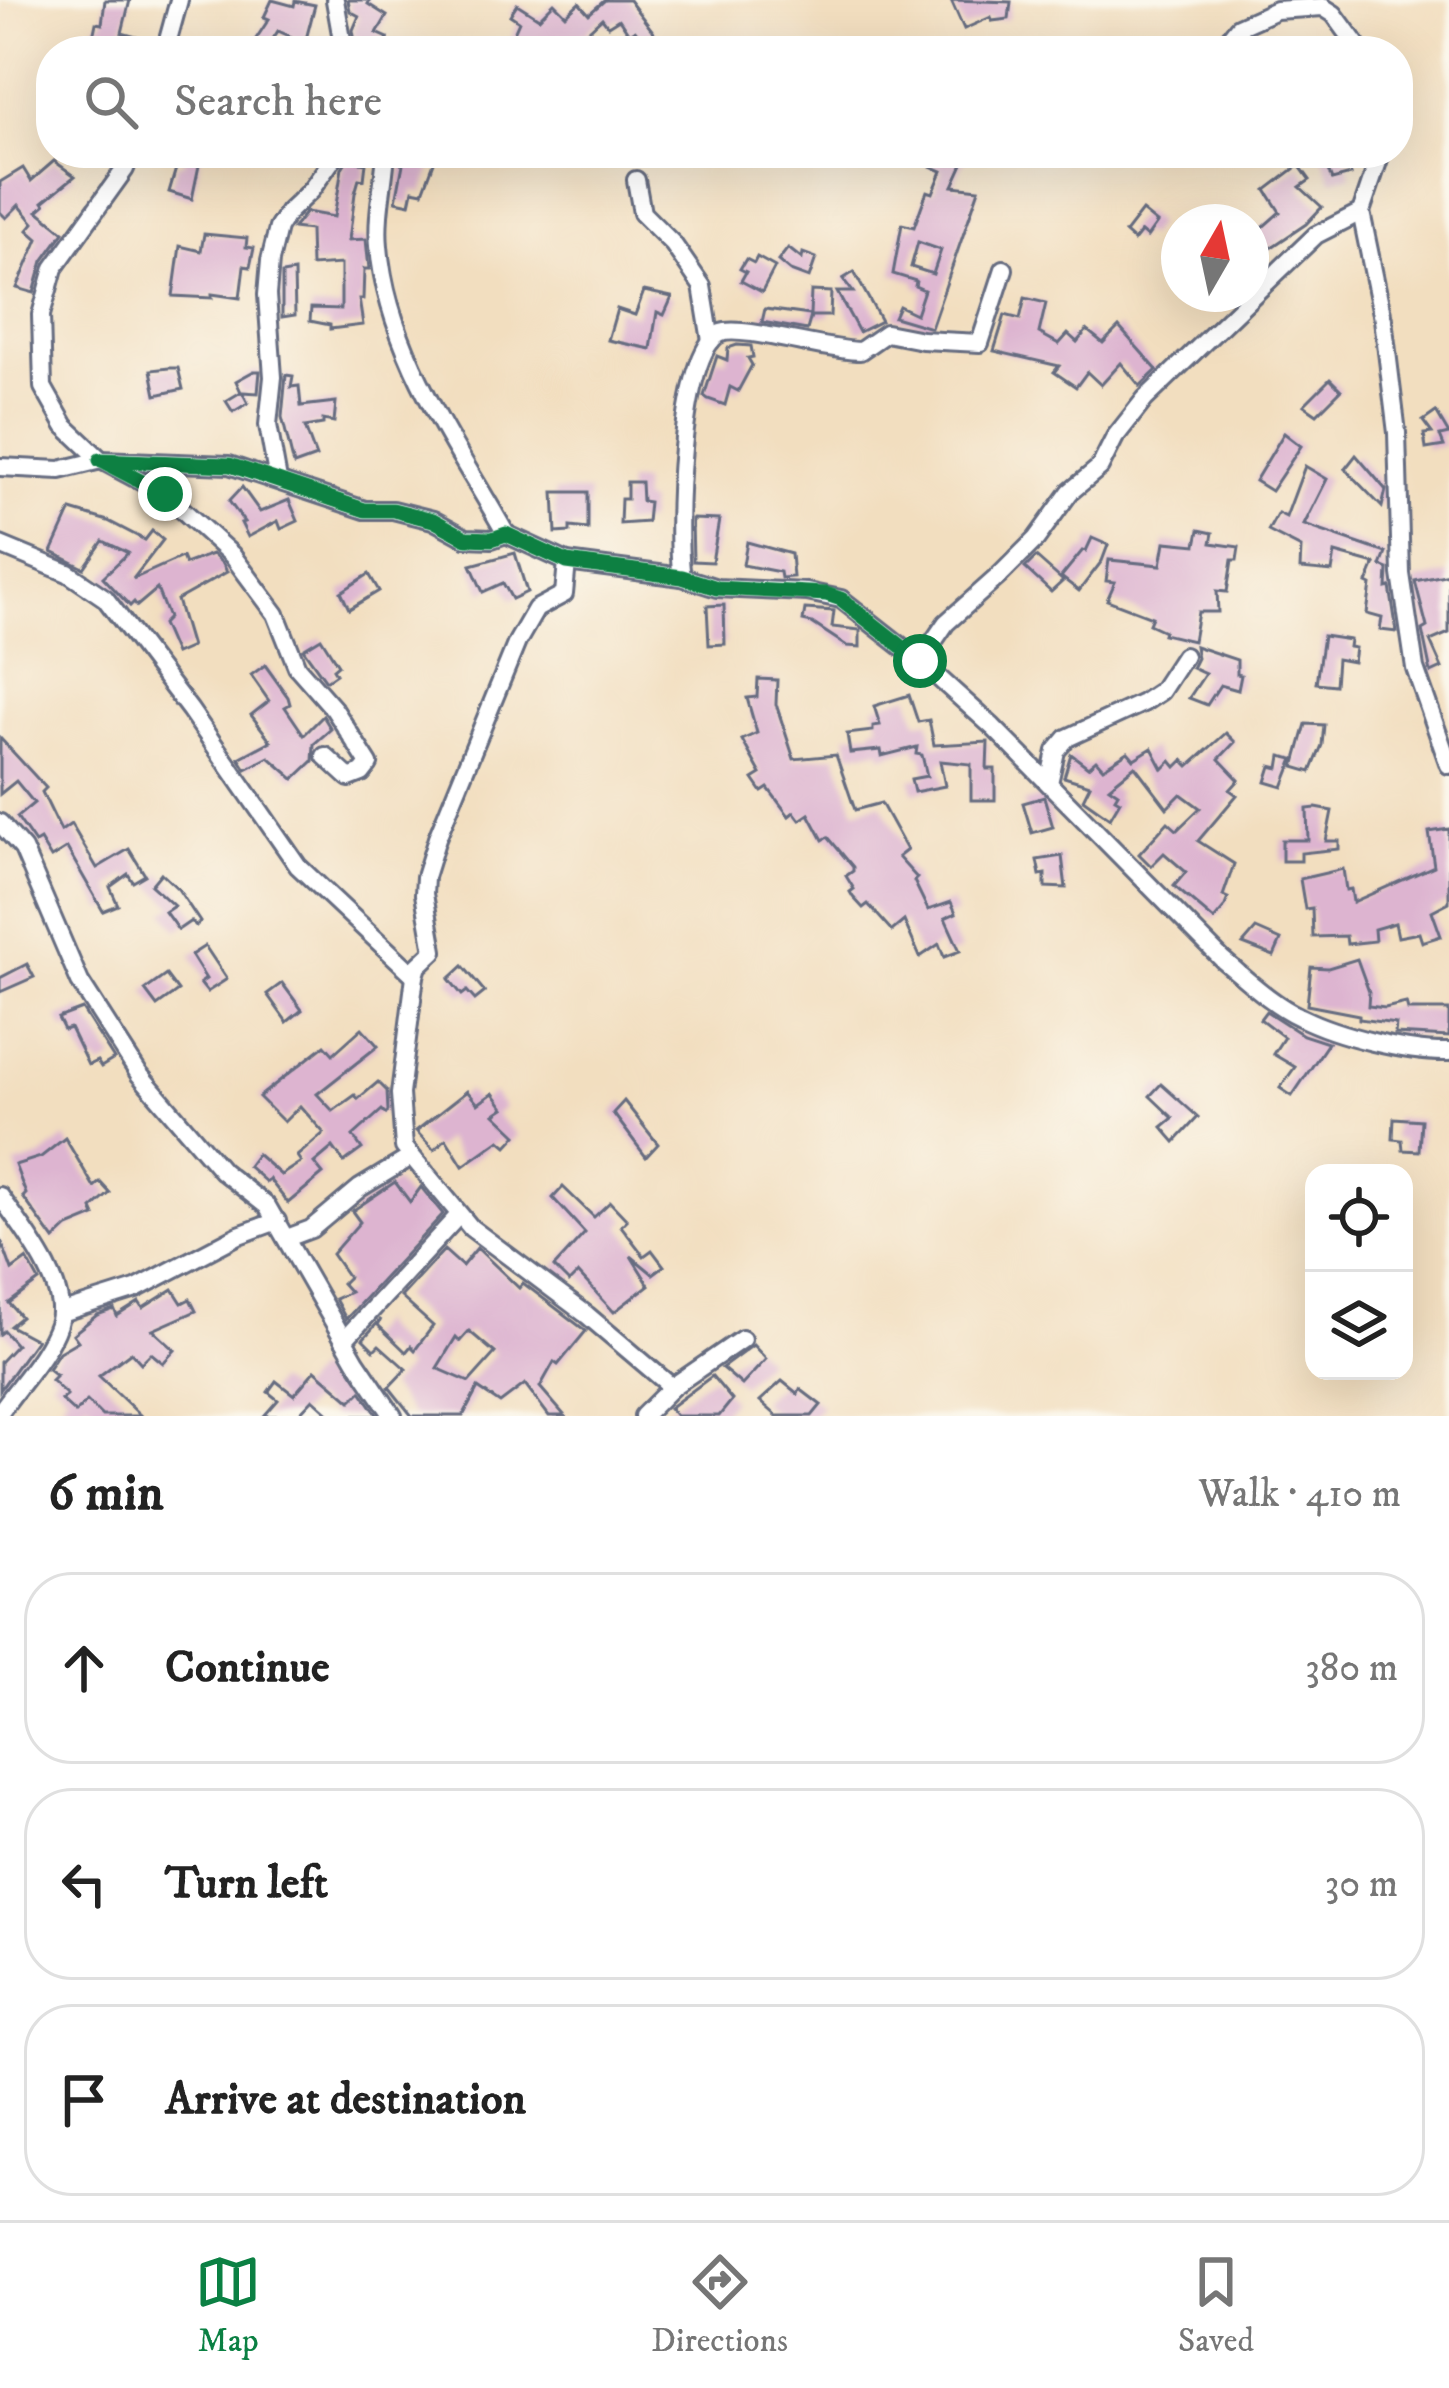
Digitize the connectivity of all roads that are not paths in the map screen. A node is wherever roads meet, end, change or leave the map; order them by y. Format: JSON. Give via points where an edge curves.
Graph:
{"nodes":[{"id":1,"x":179,"y":0,"type":"edge"},
{"id":2,"x":335,"y":0,"type":"edge"},
{"id":3,"x":169,"y":36,"type":"edge"},
{"id":4,"x":341,"y":36,"type":"edge"},
{"id":5,"x":1231,"y":36,"type":"edge"},
{"id":6,"x":1349,"y":36,"type":"edge"},
{"id":7,"x":125,"y":168,"type":"edge"},
{"id":8,"x":326,"y":168,"type":"edge"},
{"id":9,"x":385,"y":168,"type":"edge"},
{"id":10,"x":1376,"y":168,"type":"edge"},
{"id":11,"x":636,"y":180,"type":"dead end"},
{"id":12,"x":1361,"y":212,"type":"junction"},
{"id":13,"x":1004,"y":269,"type":"dead end"},
{"id":14,"x":711,"y":341,"type":"junction"},
{"id":15,"x":100,"y":460,"type":"junction"},
{"id":16,"x":0,"y":466,"type":"edge"},
{"id":17,"x":278,"y":480,"type":"junction"},
{"id":18,"x":506,"y":534,"type":"junction"},
{"id":19,"x":0,"y":544,"type":"edge"},
{"id":20,"x":567,"y":562,"type":"junction"},
{"id":21,"x":682,"y":577,"type":"junction"},
{"id":22,"x":1184,"y":656,"type":"dead end"},
{"id":23,"x":920,"y":661,"type":"junction"},
{"id":24,"x":325,"y":756,"type":"dead end"},
{"id":25,"x":1449,"y":765,"type":"edge"},
{"id":26,"x":1049,"y":783,"type":"junction"},
{"id":27,"x":0,"y":823,"type":"edge"},
{"id":28,"x":415,"y":976,"type":"junction"},
{"id":29,"x":1449,"y":1052,"type":"edge"},
{"id":30,"x":411,"y":1157,"type":"junction"},
{"id":31,"x":0,"y":1196,"type":"edge"},
{"id":32,"x":459,"y":1215,"type":"junction"},
{"id":33,"x":277,"y":1221,"type":"junction"},
{"id":34,"x":287,"y":1238,"type":"junction"},
{"id":35,"x":60,"y":1313,"type":"junction"},
{"id":36,"x":742,"y":1339,"type":"dead end"},
{"id":37,"x":344,"y":1340,"type":"junction"},
{"id":38,"x":672,"y":1387,"type":"junction"},
{"id":39,"x":0,"y":1412,"type":"edge"},
{"id":40,"x":393,"y":1416,"type":"edge"},
{"id":41,"x":643,"y":1416,"type":"edge"}],
"edges":[{"from":1,"to":3,"type":"street"},
{"from":2,"to":4,"type":"street"},
{"from":5,"to":6,"type":"street","via":[[1276,10],[1323,7]]},
{"from":7,"to":15,"type":"street","via":[[55,268],[41,315],[44,387],[65,426]]},
{"from":8,"to":17,"type":"street","via":[[278,228],[270,261],[268,425]]},
{"from":9,"to":18,"type":"street","via":[[378,242],[391,313]]},
{"from":10,"to":12,"type":"street"},
{"from":11,"to":14,"type":"street","via":[[643,213],[702,286]]},
{"from":12,"to":23,"type":"street","via":[[1316,235],[1145,399],[1100,467],[946,623]]},
{"from":12,"to":25,"type":"street","via":[[1397,434],[1406,621]]},
{"from":13,"to":14,"type":"street","via":[[980,343],[886,333],[860,351],[739,332]]},
{"from":14,"to":21,"type":"street","via":[[687,419]]},
{"from":15,"to":16,"type":"street","via":[[60,470]]},
{"from":15,"to":17,"type":"street","via":[[230,465]]},
{"from":15,"to":24,"type":"street","via":[[165,494],[232,555],[275,614],[297,667],[369,764],[349,778]]},
{"from":17,"to":18,"type":"street","via":[[365,510],[433,520],[466,538]]},
{"from":18,"to":20,"type":"street"},
{"from":19,"to":28,"type":"street","via":[[105,598],[298,866]]},
{"from":20,"to":21,"type":"street"},
{"from":20,"to":28,"type":"street","via":[[564,594],[536,609],[517,642],[437,838],[424,894],[434,951]]},
{"from":21,"to":23,"type":"street","via":[[717,588],[841,599]]},
{"from":22,"to":26,"type":"street","via":[[1143,704],[1067,738]]},
{"from":23,"to":26,"type":"street"},
{"from":26,"to":29,"type":"street","via":[[1222,960],[1299,1017]]},
{"from":27,"to":33,"type":"street","via":[[22,849],[80,982],[139,1074]]},
{"from":28,"to":30,"type":"street","via":[[400,1094],[400,1136]]},
{"from":30,"to":32,"type":"street"},
{"from":30,"to":34,"type":"street"},
{"from":31,"to":35,"type":"street","via":[[44,1262]]},
{"from":32,"to":37,"type":"street"},
{"from":32,"to":38,"type":"street"},
{"from":33,"to":34,"type":"street"},
{"from":33,"to":35,"type":"street","via":[[136,1289]]},
{"from":34,"to":37,"type":"street"},
{"from":35,"to":39,"type":"street"},
{"from":36,"to":38,"type":"street"},
{"from":37,"to":40,"type":"street"},
{"from":38,"to":41,"type":"street"}]}
